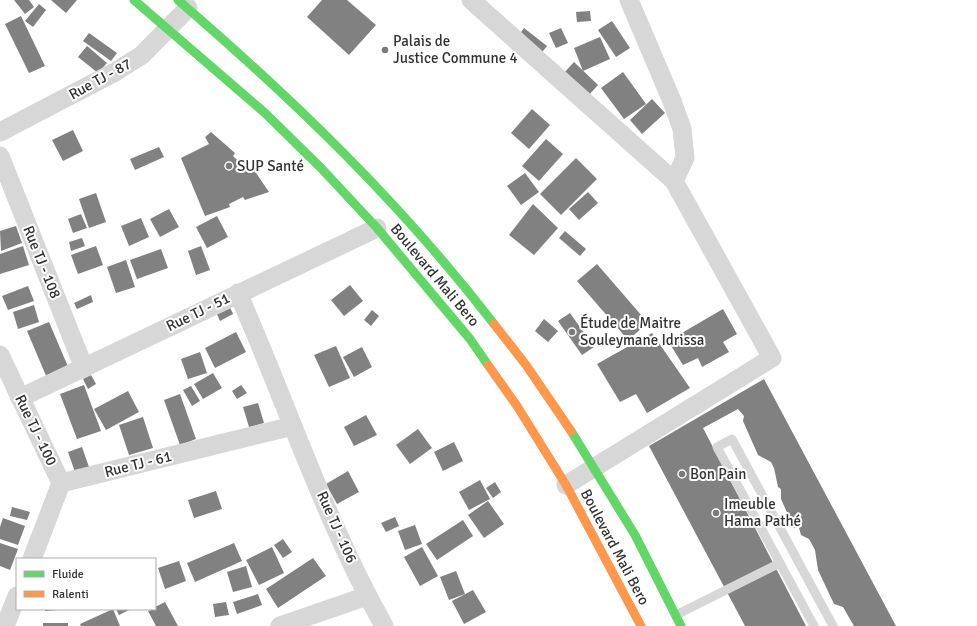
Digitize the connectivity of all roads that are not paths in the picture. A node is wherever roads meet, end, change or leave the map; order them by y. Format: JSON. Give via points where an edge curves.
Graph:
{"nodes":[{"id":1,"x":134,"y":0,"type":"edge"},
{"id":2,"x":629,"y":0,"type":"edge"},
{"id":3,"x":183,"y":4,"type":"edge"},
{"id":4,"x":479,"y":4,"type":"edge"},
{"id":5,"x":169,"y":29,"type":"junction"},
{"id":6,"x":0,"y":132,"type":"edge"},
{"id":7,"x":0,"y":156,"type":"edge"},
{"id":8,"x":674,"y":181,"type":"junction"},
{"id":9,"x":377,"y":228,"type":"junction"},
{"id":10,"x":238,"y":293,"type":"junction"},
{"id":11,"x":0,"y":355,"type":"edge"},
{"id":12,"x":84,"y":368,"type":"junction"},
{"id":13,"x":20,"y":398,"type":"junction"},
{"id":14,"x":294,"y":426,"type":"junction"},
{"id":15,"x":595,"y":467,"type":"junction"},
{"id":16,"x":62,"y":483,"type":"junction"},
{"id":17,"x":566,"y":485,"type":"junction"},
{"id":18,"x":32,"y":558,"type":"edge"},
{"id":19,"x":780,"y":563,"type":"junction"},
{"id":20,"x":367,"y":596,"type":"junction"},
{"id":21,"x":16,"y":598,"type":"edge"},
{"id":22,"x":676,"y":615,"type":"junction"},
{"id":23,"x":5,"y":626,"type":"edge"},
{"id":24,"x":280,"y":626,"type":"edge"},
{"id":25,"x":384,"y":626,"type":"edge"},
{"id":26,"x":641,"y":626,"type":"edge"},
{"id":27,"x":681,"y":626,"type":"edge"},
{"id":28,"x":814,"y":626,"type":"edge"},
{"id":29,"x":833,"y":626,"type":"edge"}],
"edges":[{"from":1,"to":5,"type":"main road","name":"Boulevard Mali Bero"},
{"from":2,"to":8,"type":"street","via":[[682,129],[685,158]]},
{"from":3,"to":5,"type":"street","name":"Rue TJ - 87"},
{"from":3,"to":15,"type":"main road","name":"Boulevard Mali Bero","via":[[284,91],[404,213],[485,309],[550,398]]},
{"from":4,"to":8,"type":"street"},
{"from":5,"to":6,"type":"street","name":"Rue TJ - 87","via":[[142,55],[115,72]]},
{"from":5,"to":9,"type":"main road","name":"Boulevard Mali Bero","via":[[265,113]]},
{"from":7,"to":12,"type":"street","name":"Rue TJ - 108"},
{"from":8,"to":15,"type":"street","via":[[772,358]]},
{"from":9,"to":10,"type":"street","name":"Rue TJ - 51"},
{"from":9,"to":17,"type":"main road","name":"Boulevard Mali Bero","via":[[470,339],[517,406]]},
{"from":10,"to":12,"type":"street","name":"Rue TJ - 51"},
{"from":10,"to":14,"type":"street","name":"Rue TJ - 106"},
{"from":11,"to":13,"type":"street","name":"Rue TJ - 100"},
{"from":12,"to":13,"type":"street","name":"Rue TJ - 51"},
{"from":13,"to":16,"type":"street","name":"Rue TJ - 100"},
{"from":14,"to":16,"type":"street","name":"Rue TJ - 61"},
{"from":14,"to":20,"type":"street","name":"Rue TJ - 106"},
{"from":15,"to":17,"type":"street"},
{"from":15,"to":22,"type":"main road","name":"Boulevard Mali Bero","via":[[646,555]]},
{"from":16,"to":18,"type":"street"},
{"from":17,"to":26,"type":"main road","name":"Boulevard Mali Bero"},
{"from":19,"to":22,"type":"lane"},
{"from":19,"to":28,"type":"lane"},
{"from":19,"to":29,"type":"lane","via":[[717,447],[732,439]]},
{"from":20,"to":24,"type":"street"},
{"from":20,"to":25,"type":"street","name":"Rue TJ - 106"},
{"from":21,"to":23,"type":"street"},
{"from":22,"to":27,"type":"main road","name":"Boulevard Mali Bero"}]}
